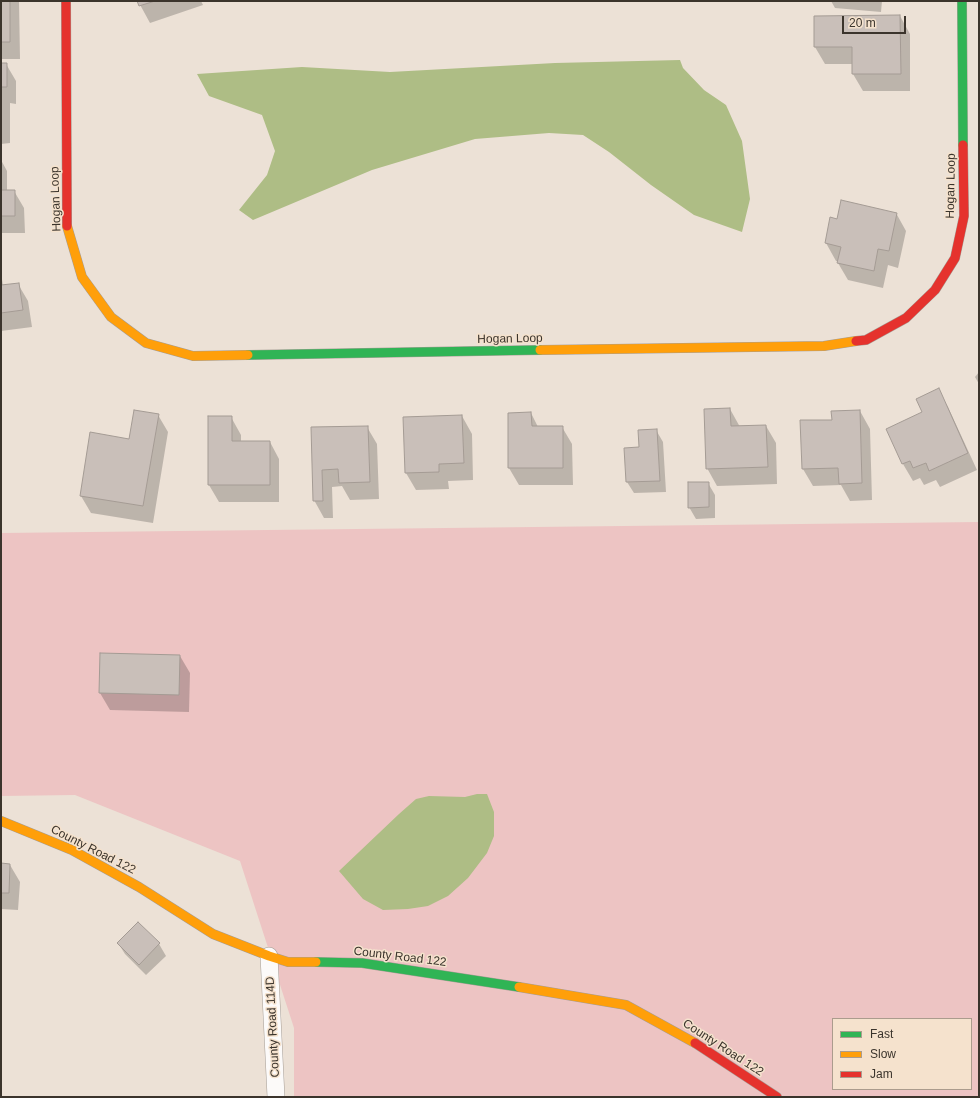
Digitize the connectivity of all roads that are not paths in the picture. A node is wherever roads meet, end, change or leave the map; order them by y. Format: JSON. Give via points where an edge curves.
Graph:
{"nodes":[{"id":1,"x":66,"y":1,"type":"edge"},
{"id":2,"x":962,"y":1,"type":"edge"},
{"id":3,"x":1,"y":820,"type":"edge"},
{"id":4,"x":269,"y":956,"type":"junction"},
{"id":5,"x":276,"y":1097,"type":"edge"},
{"id":6,"x":777,"y":1097,"type":"edge"}],
"edges":[{"from":1,"to":2,"type":"street","name":"Hogan Loop","via":[[67,229],[82,277],[111,317],[146,342],[193,356],[824,346],[866,340],[906,318],[935,290],[955,258],[964,216]]},
{"from":3,"to":4,"type":"street","name":"County Road 122","via":[[72,850],[139,887],[213,934]]},
{"from":4,"to":5,"type":"street","name":"County Road 114D"},
{"from":4,"to":6,"type":"street","name":"County Road 122","via":[[288,962],[362,963],[626,1005],[689,1039]]}]}
